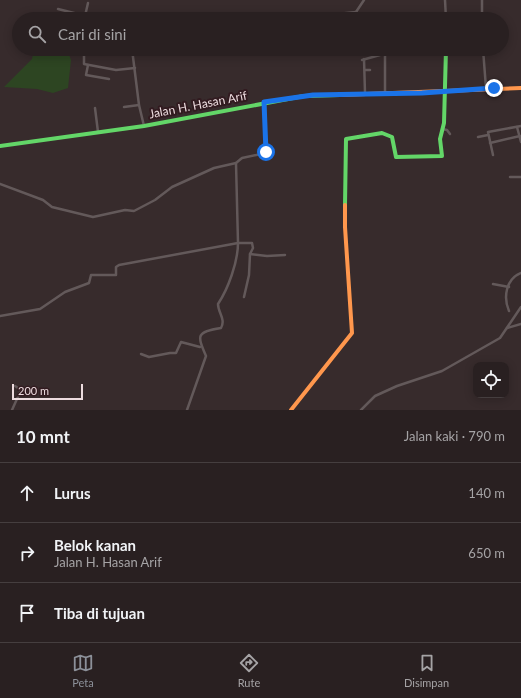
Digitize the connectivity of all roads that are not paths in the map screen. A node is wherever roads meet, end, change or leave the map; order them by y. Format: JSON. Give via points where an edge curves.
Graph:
{"nodes":[{"id":1,"x":364,"y":0,"type":"edge"},
{"id":2,"x":446,"y":0,"type":"edge"},
{"id":3,"x":482,"y":0,"type":"edge"},
{"id":4,"x":88,"y":3,"type":"dead end"},
{"id":5,"x":58,"y":9,"type":"dead end"},
{"id":6,"x":67,"y":12,"type":"edge"},
{"id":7,"x":86,"y":12,"type":"edge"},
{"id":8,"x":356,"y":12,"type":"edge"},
{"id":9,"x":446,"y":12,"type":"edge"},
{"id":10,"x":482,"y":12,"type":"edge"},
{"id":11,"x":83,"y":56,"type":"edge"},
{"id":12,"x":133,"y":56,"type":"edge"},
{"id":13,"x":377,"y":56,"type":"edge"},
{"id":14,"x":385,"y":56,"type":"edge"},
{"id":15,"x":446,"y":56,"type":"edge"},
{"id":16,"x":484,"y":56,"type":"edge"},
{"id":17,"x":88,"y":65,"type":"junction"},
{"id":18,"x":134,"y":68,"type":"junction"},
{"id":19,"x":365,"y":70,"type":"junction"},
{"id":20,"x":370,"y":70,"type":"dead end"},
{"id":21,"x":109,"y":79,"type":"dead end"},
{"id":22,"x":486,"y":88,"type":"junction"},
{"id":23,"x":521,"y":88,"type":"edge"},
{"id":24,"x":444,"y":92,"type":"junction"},
{"id":25,"x":365,"y":94,"type":"junction"},
{"id":26,"x":385,"y":94,"type":"junction"},
{"id":27,"x":264,"y":102,"type":"junction"},
{"id":28,"x":140,"y":104,"type":"junction"},
{"id":29,"x":124,"y":106,"type":"dead end"},
{"id":30,"x":95,"y":108,"type":"dead end"},
{"id":31,"x":144,"y":126,"type":"junction"},
{"id":32,"x":519,"y":126,"type":"edge"},
{"id":33,"x":442,"y":128,"type":"junction"},
{"id":34,"x":98,"y":132,"type":"junction"},
{"id":35,"x":450,"y":134,"type":"dead end"},
{"id":36,"x":488,"y":135,"type":"junction"},
{"id":37,"x":520,"y":136,"type":"junction"},
{"id":38,"x":478,"y":137,"type":"dead end"},
{"id":39,"x":521,"y":142,"type":"edge"},
{"id":40,"x":490,"y":143,"type":"junction"},
{"id":41,"x":0,"y":146,"type":"edge"},
{"id":42,"x":493,"y":155,"type":"dead end"},
{"id":43,"x":236,"y":163,"type":"junction"},
{"id":44,"x":510,"y":177,"type":"dead end"},
{"id":45,"x":521,"y":177,"type":"edge"},
{"id":46,"x":0,"y":184,"type":"edge"},
{"id":47,"x":238,"y":243,"type":"junction"},
{"id":48,"x":250,"y":254,"type":"junction"},
{"id":49,"x":285,"y":255,"type":"dead end"},
{"id":50,"x":521,"y":273,"type":"edge"},
{"id":51,"x":493,"y":284,"type":"dead end"},
{"id":52,"x":508,"y":287,"type":"junction"},
{"id":53,"x":244,"y":297,"type":"dead end"},
{"id":54,"x":521,"y":308,"type":"edge"},
{"id":55,"x":509,"y":311,"type":"dead end"},
{"id":56,"x":0,"y":316,"type":"edge"},
{"id":57,"x":521,"y":324,"type":"edge"},
{"id":58,"x":507,"y":328,"type":"junction"},
{"id":59,"x":201,"y":347,"type":"junction"},
{"id":60,"x":141,"y":354,"type":"dead end"},
{"id":61,"x":15,"y":386,"type":"dead end"},
{"id":62,"x":12,"y":410,"type":"edge"},
{"id":63,"x":187,"y":410,"type":"edge"},
{"id":64,"x":290,"y":410,"type":"edge"},
{"id":65,"x":361,"y":410,"type":"edge"}],
"edges":[{"from":1,"to":8,"type":"street"},
{"from":2,"to":9,"type":"street"},
{"from":3,"to":10,"type":"street"},
{"from":4,"to":7,"type":"street"},
{"from":5,"to":6,"type":"street"},
{"from":11,"to":17,"type":"street","via":[[83,62]]},
{"from":12,"to":18,"type":"street"},
{"from":13,"to":19,"type":"street","via":[[363,60]]},
{"from":14,"to":26,"type":"street"},
{"from":15,"to":24,"type":"main road"},
{"from":16,"to":22,"type":"street"},
{"from":17,"to":18,"type":"street","via":[[116,70]]},
{"from":17,"to":21,"type":"street","via":[[86,75]]},
{"from":18,"to":28,"type":"street"},
{"from":19,"to":20,"type":"street"},
{"from":19,"to":25,"type":"street"},
{"from":22,"to":23,"type":"main road","name":"Jalan H. Hasan Arif"},
{"from":22,"to":24,"type":"main road","name":"Jalan H. Hasan Arif"},
{"from":24,"to":26,"type":"main road","name":"Jalan H. Hasan Arif"},
{"from":24,"to":33,"type":"main road"},
{"from":25,"to":26,"type":"main road","name":"Jalan H. Hasan Arif"},
{"from":25,"to":27,"type":"main road","name":"Jalan H. Hasan Arif","via":[[304,96]]},
{"from":27,"to":31,"type":"main road","name":"Jalan H. Hasan Arif"},
{"from":27,"to":43,"type":"street","via":[[266,152],[242,158]]},
{"from":28,"to":29,"type":"street"},
{"from":28,"to":31,"type":"street"},
{"from":30,"to":34,"type":"street"},
{"from":31,"to":34,"type":"main road","name":"Jalan H. Hasan Arif"},
{"from":32,"to":36,"type":"street","via":[[489,132]]},
{"from":32,"to":37,"type":"street"},
{"from":33,"to":35,"type":"street"},
{"from":33,"to":64,"type":"main road","via":[[442,156],[396,157],[392,137],[382,133],[346,139],[345,227],[352,332]]},
{"from":34,"to":41,"type":"main road","name":"Jalan H. Hasan Arif"},
{"from":36,"to":38,"type":"street"},
{"from":36,"to":40,"type":"street"},
{"from":37,"to":39,"type":"street"},
{"from":37,"to":40,"type":"street"},
{"from":40,"to":42,"type":"street"},
{"from":43,"to":46,"type":"street","via":[[214,168],[172,187],[134,211],[125,210],[93,217],[52,207],[43,200]]},
{"from":43,"to":47,"type":"street"},
{"from":44,"to":45,"type":"street"},
{"from":47,"to":48,"type":"street","via":[[252,243]]},
{"from":47,"to":56,"type":"street","via":[[118,265],[116,275],[91,275],[89,283],[65,292],[40,309]]},
{"from":47,"to":59,"type":"street","via":[[231,278],[218,304],[223,318],[222,326],[202,333]]},
{"from":48,"to":49,"type":"street"},
{"from":48,"to":53,"type":"street"},
{"from":50,"to":52,"type":"street","via":[[512,278]]},
{"from":51,"to":52,"type":"street"},
{"from":52,"to":55,"type":"street","via":[[506,304]]},
{"from":54,"to":58,"type":"street"},
{"from":57,"to":58,"type":"street"},
{"from":58,"to":65,"type":"street","via":[[500,338],[451,366],[375,396]]},
{"from":59,"to":60,"type":"street","via":[[181,342],[176,353],[149,357]]},
{"from":59,"to":63,"type":"street","via":[[206,356]]},
{"from":61,"to":62,"type":"street","via":[[21,390]]}]}
